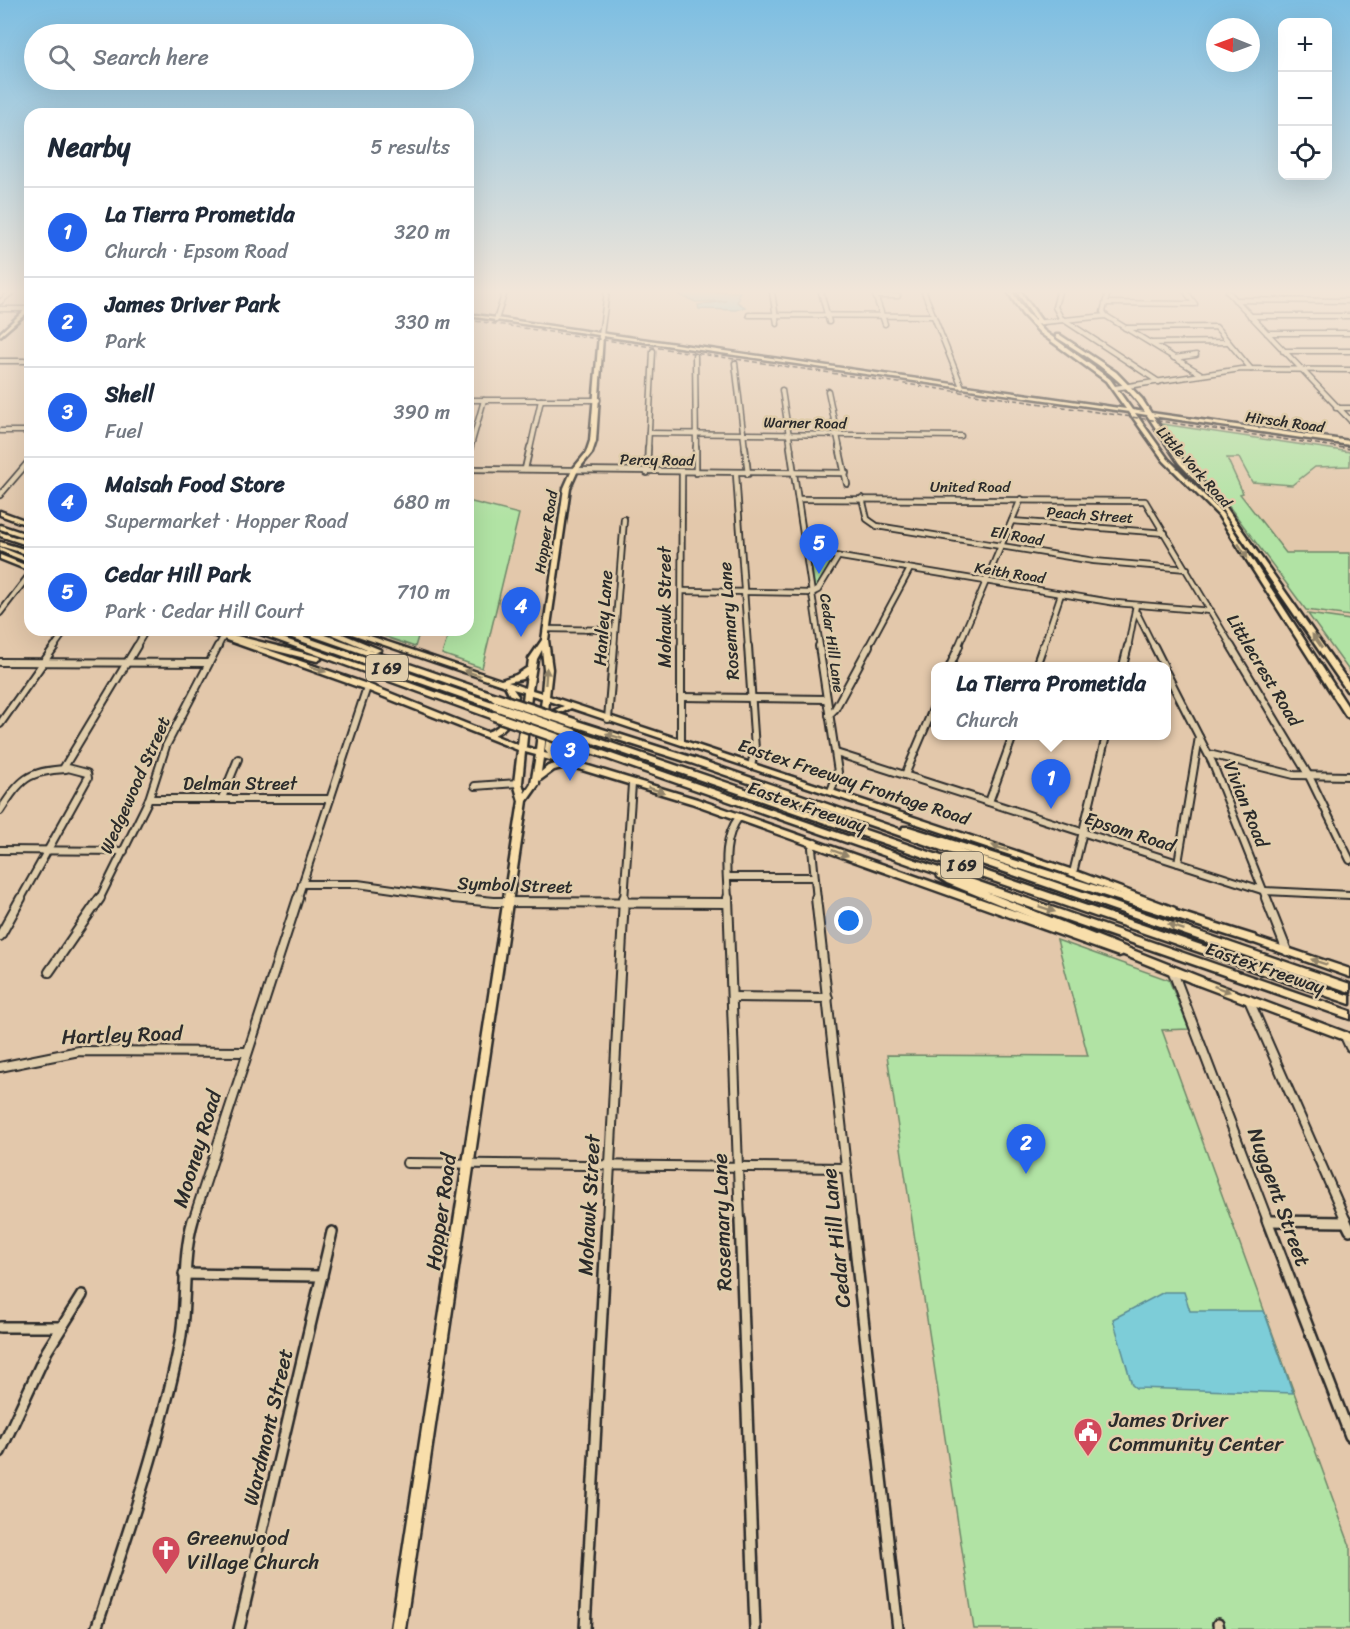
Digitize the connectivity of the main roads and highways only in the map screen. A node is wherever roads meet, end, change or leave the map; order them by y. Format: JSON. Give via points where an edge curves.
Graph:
{"nodes":[{"id":1,"x":599,"y":368,"type":"edge"},
{"id":2,"x":830,"y":368,"type":"edge"},
{"id":3,"x":1093,"y":368,"type":"edge"},
{"id":4,"x":1107,"y":368,"type":"edge"},
{"id":5,"x":1133,"y":412,"type":"junction"},
{"id":6,"x":1151,"y":415,"type":"junction"},
{"id":7,"x":1150,"y":441,"type":"junction"},
{"id":8,"x":1168,"y":441,"type":"junction"},
{"id":9,"x":1350,"y":443,"type":"edge"},
{"id":10,"x":0,"y":513,"type":"edge"},
{"id":11,"x":24,"y":522,"type":"edge"},
{"id":12,"x":0,"y":525,"type":"edge"},
{"id":13,"x":24,"y":530,"type":"edge"},
{"id":14,"x":0,"y":534,"type":"edge"},
{"id":15,"x":24,"y":535,"type":"edge"},
{"id":16,"x":24,"y":542,"type":"edge"},
{"id":17,"x":0,"y":543,"type":"edge"},
{"id":18,"x":0,"y":549,"type":"edge"},
{"id":19,"x":24,"y":552,"type":"edge"},
{"id":20,"x":0,"y":557,"type":"edge"},
{"id":21,"x":24,"y":559,"type":"edge"},
{"id":22,"x":24,"y":567,"type":"edge"},
{"id":23,"x":220,"y":636,"type":"edge"},
{"id":24,"x":225,"y":636,"type":"edge"},
{"id":25,"x":270,"y":636,"type":"edge"},
{"id":26,"x":296,"y":636,"type":"edge"},
{"id":27,"x":320,"y":636,"type":"edge"},
{"id":28,"x":341,"y":636,"type":"edge"},
{"id":29,"x":363,"y":636,"type":"edge"},
{"id":30,"x":545,"y":640,"type":"junction"},
{"id":31,"x":407,"y":668,"type":"junction"},
{"id":32,"x":532,"y":668,"type":"junction"},
{"id":33,"x":499,"y":682,"type":"junction"},
{"id":34,"x":508,"y":686,"type":"junction"},
{"id":35,"x":1350,"y":689,"type":"edge"},
{"id":36,"x":425,"y":691,"type":"junction"},
{"id":37,"x":528,"y":692,"type":"junction"},
{"id":38,"x":544,"y":698,"type":"junction"},
{"id":39,"x":496,"y":701,"type":"junction"},
{"id":40,"x":569,"y":706,"type":"junction"},
{"id":41,"x":1347,"y":706,"type":"edge"},
{"id":42,"x":1350,"y":716,"type":"edge"},
{"id":43,"x":573,"y":733,"type":"junction"},
{"id":44,"x":486,"y":735,"type":"junction"},
{"id":45,"x":520,"y":748,"type":"junction"},
{"id":46,"x":540,"y":753,"type":"junction"},
{"id":47,"x":559,"y":760,"type":"junction"},
{"id":48,"x":569,"y":763,"type":"junction"},
{"id":49,"x":536,"y":780,"type":"junction"},
{"id":50,"x":523,"y":801,"type":"junction"},
{"id":51,"x":880,"y":826,"type":"junction"},
{"id":52,"x":932,"y":869,"type":"junction"},
{"id":53,"x":1252,"y":939,"type":"junction"},
{"id":54,"x":1350,"y":973,"type":"edge"},
{"id":55,"x":1199,"y":981,"type":"junction"},
{"id":56,"x":1350,"y":988,"type":"edge"},
{"id":57,"x":1350,"y":1000,"type":"edge"},
{"id":58,"x":1350,"y":1015,"type":"edge"},
{"id":59,"x":1347,"y":1037,"type":"edge"},
{"id":60,"x":398,"y":1629,"type":"edge"}],
"edges":[{"from":1,"to":30,"type":"main road","name":"Hopper Road","via":[[591,447],[567,488]]},
{"from":2,"to":5,"type":"main road","name":"Hirsch Road"},
{"from":3,"to":5,"type":"main road","name":"Little York Road"},
{"from":4,"to":6,"type":"main road","name":"Little York Road"},
{"from":5,"to":6,"type":"main road","name":"Hirsch Road"},
{"from":5,"to":7,"type":"main road","name":"Little York Road"},
{"from":6,"to":8,"type":"main road","name":"Little York Road"},
{"from":6,"to":9,"type":"main road","name":"Hirsch Road"},
{"from":7,"to":8,"type":"main road"},
{"from":7,"to":41,"type":"main road","name":"Little York Road","one_way":true,"via":[[1220,514]]},
{"from":35,"to":8,"type":"main road","name":"Little York Road","one_way":true,"via":[[1223,507],[1181,462]]},
{"from":10,"to":11,"type":"main road"},
{"from":12,"to":13,"type":"highway"},
{"from":12,"to":15,"type":"highway"},
{"from":14,"to":16,"type":"highway"},
{"from":17,"to":19,"type":"highway"},
{"from":18,"to":21,"type":"highway"},
{"from":20,"to":22,"type":"main road"},
{"from":23,"to":44,"type":"main road","one_way":true,"via":[[367,687]]},
{"from":24,"to":36,"type":"highway"},
{"from":25,"to":36,"type":"highway","name":"Eastex Freeway","number":"I 69"},
{"from":26,"to":39,"type":"highway","number":"I 69"},
{"from":27,"to":31,"type":"highway","number":"I 69"},
{"from":28,"to":31,"type":"highway","via":[[393,657]]},
{"from":33,"to":29,"type":"main road","name":"Eastex Freeway Frontage Road","one_way":true},
{"from":30,"to":32,"type":"main road","name":"Hopper Road"},
{"from":38,"to":30,"type":"main road","name":"Hopper Road","one_way":true,"via":[[548,669]]},
{"from":31,"to":39,"type":"highway","number":"I 69"},
{"from":32,"to":33,"type":"main road","via":[[519,677]]},
{"from":32,"to":37,"type":"main road","name":"Hopper Road"},
{"from":33,"to":34,"type":"main road","name":"Eastex Freeway Frontage Road"},
{"from":34,"to":37,"type":"main road","name":"Eastex Freeway Frontage Road"},
{"from":34,"to":44,"type":"main road","via":[[514,696],[504,727]]},
{"from":36,"to":43,"type":"highway","name":"Eastex Freeway","number":"I 69","bridge":true,"via":[[494,716]]},
{"from":37,"to":38,"type":"main road","name":"Eastex Freeway Frontage Road"},
{"from":37,"to":45,"type":"main road","name":"Hopper Road"},
{"from":38,"to":40,"type":"main road","name":"Eastex Freeway Frontage Road"},
{"from":38,"to":46,"type":"main road","name":"Hopper Road"},
{"from":39,"to":43,"type":"highway","number":"I 69","bridge":true},
{"from":40,"to":47,"type":"main road","via":[[556,713],[552,725],[549,750]]},
{"from":53,"to":40,"type":"main road","name":"Eastex Freeway Frontage Road","one_way":true,"via":[[1073,873]]},
{"from":41,"to":42,"type":"main road","name":"Little York Road"},
{"from":51,"to":43,"type":"highway","name":"Eastex Freeway","number":"I 69","one_way":true},
{"from":43,"to":52,"type":"highway","name":"Eastex Freeway","number":"I 69"},
{"from":43,"to":57,"type":"highway","number":"I 69"},
{"from":44,"to":45,"type":"main road"},
{"from":45,"to":46,"type":"main road"},
{"from":45,"to":50,"type":"main road","name":"Hopper Road","via":[[518,783]]},
{"from":46,"to":47,"type":"main road"},
{"from":46,"to":49,"type":"main road","name":"Hopper Road"},
{"from":47,"to":48,"type":"main road"},
{"from":48,"to":49,"type":"main road","via":[[551,768]]},
{"from":48,"to":55,"type":"main road","one_way":true,"via":[[694,801]]},
{"from":49,"to":50,"type":"main road","name":"Hopper Road"},
{"from":50,"to":60,"type":"main road","name":"Hopper Road"},
{"from":51,"to":53,"type":"highway","via":[[907,829]]},
{"from":56,"to":51,"type":"highway","name":"Eastex Freeway","number":"I 69","one_way":true},
{"from":52,"to":55,"type":"highway","via":[[950,881]]},
{"from":52,"to":58,"type":"highway","name":"Eastex Freeway","number":"I 69","one_way":true},
{"from":54,"to":53,"type":"main road","name":"Eastex Freeway Frontage Road","one_way":true},
{"from":55,"to":59,"type":"main road","one_way":true}]}
